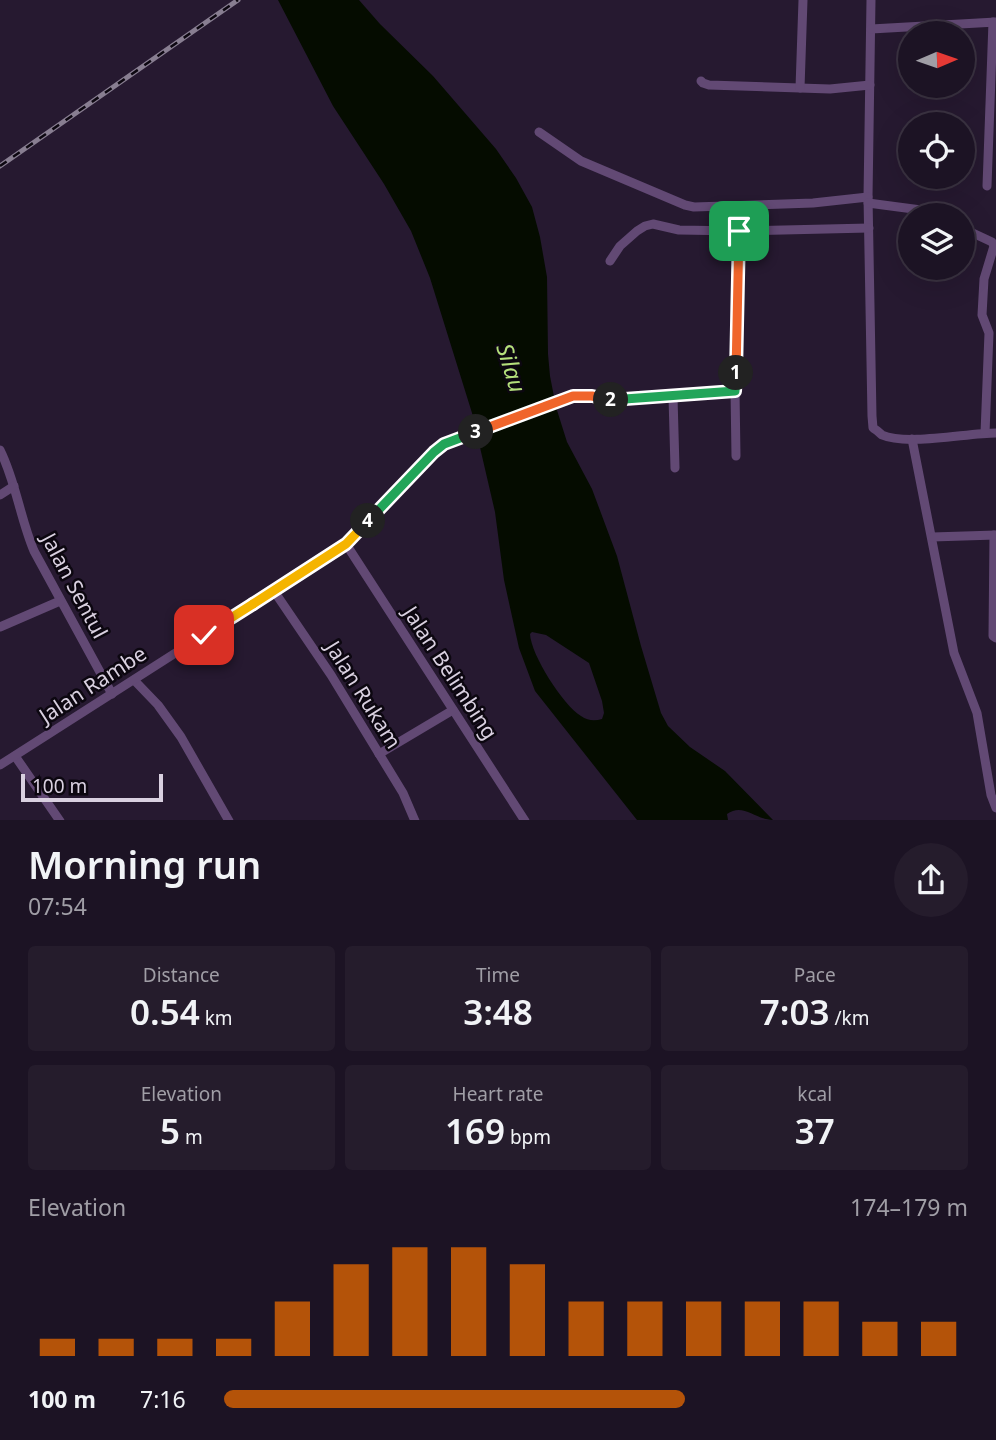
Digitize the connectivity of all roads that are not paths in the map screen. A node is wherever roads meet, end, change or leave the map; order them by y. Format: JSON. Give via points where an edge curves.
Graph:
{"nodes":[{"id":1,"x":803,"y":0,"type":"edge"},
{"id":2,"x":871,"y":0,"type":"edge"},
{"id":3,"x":994,"y":22,"type":"edge"},
{"id":4,"x":871,"y":29,"type":"junction"},
{"id":5,"x":701,"y":81,"type":"dead end"},
{"id":6,"x":870,"y":85,"type":"junction"},
{"id":7,"x":800,"y":88,"type":"junction"},
{"id":8,"x":539,"y":132,"type":"dead end"},
{"id":9,"x":987,"y":186,"type":"dead end"},
{"id":10,"x":868,"y":200,"type":"junction"},
{"id":11,"x":898,"y":206,"type":"edge"},
{"id":12,"x":869,"y":228,"type":"junction"},
{"id":13,"x":739,"y":231,"type":"junction"},
{"id":14,"x":975,"y":234,"type":"edge"},
{"id":15,"x":995,"y":246,"type":"edge"},
{"id":16,"x":610,"y":261,"type":"dead end"},
{"id":17,"x":735,"y":391,"type":"junction"},
{"id":18,"x":673,"y":397,"type":"junction"},
{"id":19,"x":985,"y":433,"type":"junction"},
{"id":20,"x":996,"y":433,"type":"edge"},
{"id":21,"x":912,"y":439,"type":"junction"},
{"id":22,"x":0,"y":450,"type":"edge"},
{"id":23,"x":736,"y":456,"type":"dead end"},
{"id":24,"x":675,"y":468,"type":"dead end"},
{"id":25,"x":14,"y":486,"type":"junction"},
{"id":26,"x":0,"y":495,"type":"edge"},
{"id":27,"x":995,"y":536,"type":"edge"},
{"id":28,"x":932,"y":537,"type":"junction"},
{"id":29,"x":346,"y":544,"type":"junction"},
{"id":30,"x":274,"y":591,"type":"junction"},
{"id":31,"x":60,"y":601,"type":"junction"},
{"id":32,"x":0,"y":627,"type":"edge"},
{"id":33,"x":996,"y":638,"type":"edge"},
{"id":34,"x":134,"y":680,"type":"junction"},
{"id":35,"x":112,"y":694,"type":"junction"},
{"id":36,"x":453,"y":710,"type":"junction"},
{"id":37,"x":379,"y":754,"type":"junction"},
{"id":38,"x":15,"y":755,"type":"junction"},
{"id":39,"x":0,"y":765,"type":"edge"},
{"id":40,"x":996,"y":808,"type":"edge"},
{"id":41,"x":59,"y":820,"type":"edge"},
{"id":42,"x":228,"y":820,"type":"edge"},
{"id":43,"x":415,"y":820,"type":"edge"},
{"id":44,"x":524,"y":820,"type":"edge"}],
"edges":[{"from":1,"to":7,"type":"street"},
{"from":2,"to":4,"type":"street"},
{"from":3,"to":4,"type":"street"},
{"from":3,"to":9,"type":"street"},
{"from":4,"to":6,"type":"street"},
{"from":5,"to":7,"type":"street"},
{"from":6,"to":7,"type":"street"},
{"from":6,"to":10,"type":"street"},
{"from":8,"to":10,"type":"street","via":[[581,161],[694,207]]},
{"from":10,"to":11,"type":"street"},
{"from":10,"to":12,"type":"street"},
{"from":12,"to":13,"type":"street"},
{"from":12,"to":21,"type":"street","via":[[873,428],[881,435]]},
{"from":13,"to":16,"type":"street","via":[[679,230],[653,224],[620,246]]},
{"from":13,"to":17,"type":"street"},
{"from":14,"to":15,"type":"street"},
{"from":15,"to":19,"type":"street","via":[[984,279],[982,315],[989,332]]},
{"from":17,"to":18,"type":"street","name":"Jalan Rambe"},
{"from":17,"to":23,"type":"street"},
{"from":18,"to":24,"type":"street"},
{"from":18,"to":29,"type":"street","name":"Jalan Rambe","via":[[605,400],[573,396],[444,444]]},
{"from":19,"to":20,"type":"street"},
{"from":19,"to":21,"type":"street"},
{"from":21,"to":28,"type":"street"},
{"from":22,"to":25,"type":"street","name":"Jalan Sentul"},
{"from":25,"to":26,"type":"street"},
{"from":25,"to":31,"type":"street","name":"Jalan Sentul","via":[[27,536]]},
{"from":27,"to":28,"type":"street"},
{"from":27,"to":33,"type":"street"},
{"from":28,"to":40,"type":"street","via":[[954,653],[979,720]]},
{"from":29,"to":30,"type":"street","name":"Jalan Rambe"},
{"from":29,"to":36,"type":"street","name":"Jalan Belimbing"},
{"from":30,"to":34,"type":"street","name":"Jalan Rambe"},
{"from":30,"to":37,"type":"street","name":"Jalan Rukam"},
{"from":31,"to":32,"type":"street"},
{"from":31,"to":35,"type":"street","name":"Jalan Sentul"},
{"from":34,"to":35,"type":"street","name":"Jalan Rambe"},
{"from":34,"to":42,"type":"street","via":[[181,737]]},
{"from":35,"to":38,"type":"street","name":"Jalan Rambe"},
{"from":36,"to":37,"type":"street"},
{"from":36,"to":44,"type":"street","name":"Jalan Belimbing"},
{"from":37,"to":43,"type":"street","name":"Jalan Rukam"},
{"from":38,"to":39,"type":"street","name":"Jalan Rambe"},
{"from":38,"to":41,"type":"street"}]}
